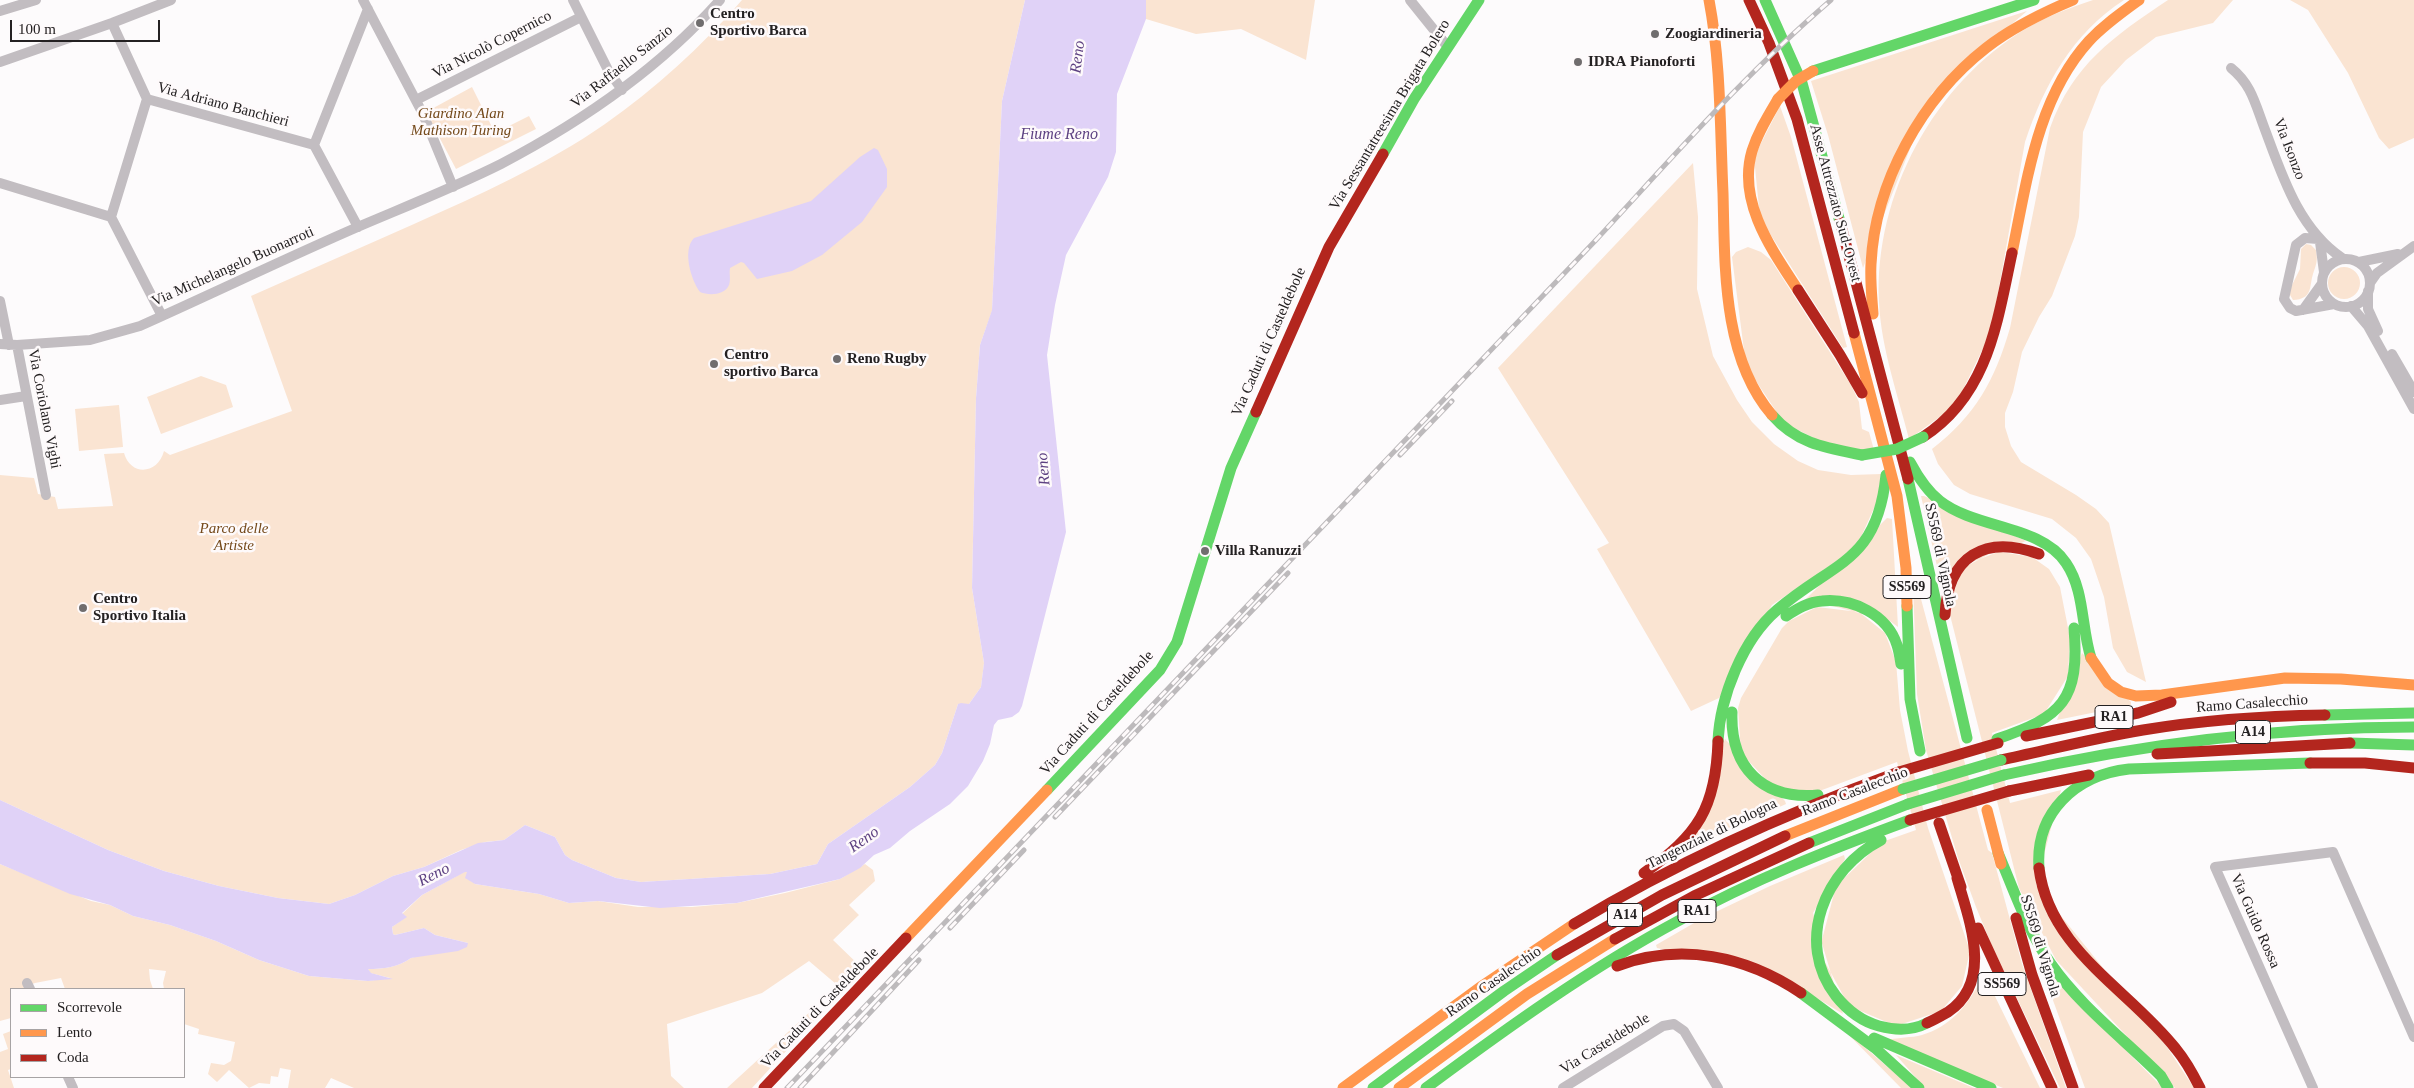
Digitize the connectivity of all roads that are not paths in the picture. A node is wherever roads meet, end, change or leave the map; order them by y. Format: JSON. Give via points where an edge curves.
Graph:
{"nodes":[{"id":1,"x":36,"y":0,"type":"edge"},
{"id":2,"x":171,"y":0,"type":"edge"},
{"id":3,"x":573,"y":0,"type":"edge"},
{"id":4,"x":720,"y":0,"type":"edge"},
{"id":5,"x":1410,"y":0,"type":"edge"},
{"id":6,"x":1479,"y":0,"type":"edge"},
{"id":7,"x":1709,"y":0,"type":"edge"},
{"id":8,"x":1749,"y":0,"type":"edge"},
{"id":9,"x":1765,"y":0,"type":"edge"},
{"id":10,"x":2034,"y":0,"type":"edge"},
{"id":11,"x":2073,"y":0,"type":"edge"},
{"id":12,"x":2139,"y":0,"type":"edge"},
{"id":13,"x":365,"y":5,"type":"edge"},
{"id":14,"x":0,"y":11,"type":"edge"},
{"id":15,"x":581,"y":17,"type":"junction"},
{"id":16,"x":112,"y":23,"type":"junction"},
{"id":17,"x":1447,"y":46,"type":"junction"},
{"id":18,"x":0,"y":62,"type":"edge"},
{"id":19,"x":2231,"y":68,"type":"dead end"},
{"id":20,"x":622,"y":90,"type":"junction"},
{"id":21,"x":147,"y":99,"type":"junction"},
{"id":22,"x":416,"y":100,"type":"junction"},
{"id":23,"x":314,"y":145,"type":"junction"},
{"id":24,"x":0,"y":183,"type":"edge"},
{"id":25,"x":453,"y":187,"type":"junction"},
{"id":26,"x":111,"y":217,"type":"junction"},
{"id":27,"x":358,"y":227,"type":"junction"},
{"id":28,"x":2319,"y":240,"type":"junction"},
{"id":29,"x":2414,"y":246,"type":"edge"},
{"id":30,"x":1329,"y":247,"type":"joint"},
{"id":31,"x":2404,"y":252,"type":"junction"},
{"id":32,"x":2342,"y":258,"type":"junction"},
{"id":33,"x":2359,"y":262,"type":"junction"},
{"id":34,"x":2324,"y":272,"type":"junction"},
{"id":35,"x":2321,"y":285,"type":"junction"},
{"id":36,"x":2369,"y":287,"type":"junction"},
{"id":37,"x":0,"y":301,"type":"edge"},
{"id":38,"x":2334,"y":304,"type":"junction"},
{"id":39,"x":2351,"y":306,"type":"junction"},
{"id":40,"x":2301,"y":311,"type":"junction"},
{"id":41,"x":162,"y":316,"type":"junction"},
{"id":42,"x":9,"y":345,"type":"edge"},
{"id":43,"x":1882,"y":379,"type":"junction"},
{"id":44,"x":2414,"y":392,"type":"edge"},
{"id":45,"x":26,"y":396,"type":"junction"},
{"id":46,"x":0,"y":400,"type":"edge"},
{"id":47,"x":2414,"y":409,"type":"edge"},
{"id":48,"x":1877,"y":419,"type":"junction"},
{"id":49,"x":1896,"y":435,"type":"junction"},
{"id":50,"x":1886,"y":455,"type":"junction"},
{"id":51,"x":46,"y":495,"type":"dead end"},
{"id":52,"x":1769,"y":637,"type":"dead end"},
{"id":53,"x":1949,"y":665,"type":"junction"},
{"id":54,"x":1743,"y":683,"type":"dead end"},
{"id":55,"x":2228,"y":684,"type":"junction"},
{"id":56,"x":2414,"y":685,"type":"edge"},
{"id":57,"x":2414,"y":703,"type":"edge"},
{"id":58,"x":2414,"y":713,"type":"edge"},
{"id":59,"x":2289,"y":715,"type":"junction"},
{"id":60,"x":1913,"y":720,"type":"junction"},
{"id":61,"x":2414,"y":727,"type":"edge"},
{"id":62,"x":1967,"y":738,"type":"dead end"},
{"id":63,"x":1998,"y":741,"type":"junction"},
{"id":64,"x":2414,"y":746,"type":"edge"},
{"id":65,"x":1920,"y":751,"type":"dead end"},
{"id":66,"x":2094,"y":755,"type":"junction"},
{"id":67,"x":2414,"y":768,"type":"edge"},
{"id":68,"x":2118,"y":770,"type":"junction"},
{"id":69,"x":1868,"y":783,"type":"junction"},
{"id":70,"x":1987,"y":810,"type":"dead end"},
{"id":71,"x":1911,"y":822,"type":"junction"},
{"id":72,"x":1939,"y":823,"type":"dead end"},
{"id":73,"x":1998,"y":853,"type":"junction"},
{"id":74,"x":1957,"y":878,"type":"junction"},
{"id":75,"x":1568,"y":928,"type":"junction"},
{"id":76,"x":1834,"y":1017,"type":"junction"},
{"id":77,"x":1500,"y":1034,"type":"junction"},
{"id":78,"x":2414,"y":1037,"type":"edge"},
{"id":79,"x":764,"y":1088,"type":"edge"},
{"id":80,"x":1343,"y":1088,"type":"edge"},
{"id":81,"x":1372,"y":1088,"type":"edge"},
{"id":82,"x":1399,"y":1088,"type":"edge"},
{"id":83,"x":1426,"y":1088,"type":"edge"},
{"id":84,"x":1563,"y":1088,"type":"edge"},
{"id":85,"x":1718,"y":1088,"type":"edge"},
{"id":86,"x":1919,"y":1088,"type":"edge"},
{"id":87,"x":1991,"y":1088,"type":"edge"},
{"id":88,"x":2052,"y":1088,"type":"edge"},
{"id":89,"x":2073,"y":1088,"type":"edge"},
{"id":90,"x":2168,"y":1088,"type":"edge"},
{"id":91,"x":2200,"y":1088,"type":"edge"},
{"id":92,"x":2313,"y":1088,"type":"edge"}],
"edges":[{"from":1,"to":14,"type":"street"},
{"from":2,"to":16,"type":"street"},
{"from":3,"to":15,"type":"street"},
{"from":4,"to":20,"type":"street","name":"Via Raffaello Sanzio","via":[[692,30]]},
{"from":5,"to":17,"type":"street"},
{"from":6,"to":17,"type":"main road","name":"Via Sessantatreesima Brigata Bolero"},
{"from":7,"to":12,"type":"main road","bridge":true,"via":[[1716,38],[1728,301],[1740,358],[1758,398],[1787,430],[1829,450],[1862,455],[1897,449],[1942,425],[1977,378],[1997,326],[2034,146],[2052,94],[2086,44],[2117,15]]},
{"from":8,"to":48,"type":"main road","name":"Asse Attrezzato Sud-Ovest","via":[[1797,119]]},
{"from":9,"to":43,"type":"main road","name":"Asse Attrezzato Sud-Ovest","via":[[1808,100]]},
{"from":10,"to":48,"type":"main road","bridge":true,"via":[[1812,72],[1778,99],[1761,127],[1751,155],[1748,180],[1755,218],[1768,244],[1838,349]]},
{"from":11,"to":43,"type":"main road","via":[[2024,21],[1981,51],[1938,96],[1899,157],[1879,217],[1871,281]]},
{"from":13,"to":22,"type":"street"},
{"from":13,"to":23,"type":"street"},
{"from":15,"to":20,"type":"street"},
{"from":15,"to":22,"type":"street","name":"Via Nicolò Copernico"},
{"from":16,"to":18,"type":"street"},
{"from":16,"to":21,"type":"street","name":"Via Adriano Banchieri"},
{"from":17,"to":30,"type":"main road","name":"Via Sessantatreesima Brigata Bolero"},
{"from":19,"to":28,"type":"street","name":"Via Isonzo","via":[[2243,78],[2251,93],[2290,194]]},
{"from":20,"to":25,"type":"street","name":"Via Raffaello Sanzio","via":[[561,131]]},
{"from":21,"to":23,"type":"street","name":"Via Adriano Banchieri"},
{"from":21,"to":26,"type":"street"},
{"from":22,"to":25,"type":"street"},
{"from":23,"to":27,"type":"street"},
{"from":24,"to":26,"type":"street"},
{"from":25,"to":27,"type":"street","name":"Via Michelangelo Buonarroti"},
{"from":26,"to":41,"type":"street"},
{"from":27,"to":41,"type":"street","name":"Via Michelangelo Buonarroti"},
{"from":28,"to":32,"type":"street"},
{"from":28,"to":34,"type":"street"},
{"from":28,"to":40,"type":"street","via":[[2305,238],[2299,242],[2293,257],[2284,299],[2293,310]]},
{"from":29,"to":31,"type":"street"},
{"from":30,"to":79,"type":"main road","name":"Via Caduti di Casteldebole","via":[[1234,461],[1182,627],[1170,654],[1145,687]]},
{"from":31,"to":33,"type":"street"},
{"from":31,"to":36,"type":"street","via":[[2377,273]]},
{"from":32,"to":33,"type":"street"},
{"from":32,"to":34,"type":"street","via":[[2332,262]]},
{"from":33,"to":36,"type":"street","via":[[2367,271]]},
{"from":34,"to":35,"type":"street"},
{"from":35,"to":38,"type":"street"},
{"from":35,"to":40,"type":"street"},
{"from":36,"to":39,"type":"street","via":[[2361,302]]},
{"from":36,"to":44,"type":"street","via":[[2368,309],[2373,324]]},
{"from":37,"to":42,"type":"street","name":"Via Coriolano Vighi"},
{"from":38,"to":39,"type":"street"},
{"from":38,"to":40,"type":"street"},
{"from":39,"to":47,"type":"street","via":[[2368,326]]},
{"from":41,"to":42,"type":"street","name":"Via Michelangelo Buonarroti","via":[[140,326],[90,340]]},
{"from":42,"to":45,"type":"street","name":"Via Coriolano Vighi"},
{"from":43,"to":49,"type":"main road","name":"SS569 di Vignola","number":"SS569"},
{"from":45,"to":46,"type":"street"},
{"from":45,"to":51,"type":"street","name":"Via Coriolano Vighi"},
{"from":48,"to":50,"type":"main road","name":"SS569 di Vignola","number":"SS569"},
{"from":49,"to":53,"type":"main road","name":"SS569 di Vignola","number":"SS569"},
{"from":49,"to":55,"type":"main road","via":[[1920,481],[1945,508],[2036,539],[2065,561],[2079,588],[2092,660],[2101,676],[2113,687],[2127,694],[2150,697]]},
{"from":50,"to":60,"type":"main road","name":"SS569 di Vignola","number":"SS569","via":[[1904,541]]},
{"from":50,"to":75,"type":"main road","via":[[1883,508],[1868,540],[1841,566],[1779,607],[1752,642],[1722,708],[1714,789],[1697,826],[1673,853],[1605,896]]},
{"from":52,"to":60,"type":"main road","via":[[1790,612],[1815,601],[1842,601],[1867,609],[1886,625],[1898,647],[1903,684]]},
{"from":53,"to":62,"type":"main road","name":"SS569 di Vignola","number":"SS569"},
{"from":53,"to":63,"type":"main road","via":[[1945,594],[1952,574],[1963,561],[1985,548],[2003,544],[2030,549],[2053,565],[2063,578],[2070,599],[2076,656],[2074,678],[2063,700],[2047,717]]},
{"from":54,"to":69,"type":"main road","via":[[1733,707],[1731,733],[1741,762],[1760,783],[1796,798]]},
{"from":55,"to":56,"type":"main road","number":"RA1","via":[[2274,678],[2332,678]]},
{"from":55,"to":63,"type":"main road","name":"Tangenziale di Bologna","number":"RA1","via":[[2138,712]]},
{"from":57,"to":59,"type":"main road","via":[[2372,704]]},
{"from":58,"to":59,"type":"main road","name":"Ramo Casalecchio","number":"A14"},
{"from":59,"to":81,"type":"main road","name":"Ramo Casalecchio","number":"A14","bridge":true,"via":[[2162,727],[2001,760],[1903,789],[1771,841],[1658,895],[1584,938],[1527,975]]},
{"from":60,"to":65,"type":"main road","name":"SS569 di Vignola","number":"SS569"},
{"from":61,"to":66,"type":"main road","name":"Ramo Casalecchio","number":"A14","via":[[2335,727],[2236,733]]},
{"from":63,"to":69,"type":"main road","name":"Tangenziale di Bologna","number":"RA1","bridge":true},
{"from":64,"to":66,"type":"main road","via":[[2351,743]]},
{"from":66,"to":82,"type":"main road","name":"Ramo Casalecchio","number":"A14","bridge":true,"via":[[2004,775],[1908,804],[1734,874],[1641,924],[1547,981]]},
{"from":67,"to":68,"type":"main road","via":[[2365,763]]},
{"from":68,"to":71,"type":"main road","bridge":true,"via":[[2009,791]]},
{"from":68,"to":91,"type":"main road","via":[[2071,791],[2050,813],[2038,848],[2043,888],[2056,919],[2075,947],[2177,1049],[2190,1066]]},
{"from":69,"to":75,"type":"main road","name":"Tangenziale di Bologna","number":"RA1","via":[[1716,847],[1632,890]]},
{"from":70,"to":73,"type":"main road","name":"SS569 di Vignola","number":"SS569"},
{"from":71,"to":74,"type":"main road","via":[[1855,857],[1830,888],[1818,915],[1815,947],[1821,971],[1832,994],[1848,1011],[1872,1025],[1905,1029],[1935,1021],[1959,1001],[1973,973],[1975,952]]},
{"from":71,"to":77,"type":"main road","number":"RA1","via":[[1795,864],[1681,919],[1587,974]]},
{"from":72,"to":74,"type":"main road","number":"SS569"},
{"from":73,"to":89,"type":"main road","name":"SS569 di Vignola","number":"SS569","via":[[2032,975]]},
{"from":73,"to":90,"type":"main road","via":[[2032,934],[2051,964],[2161,1076]]},
{"from":74,"to":88,"type":"main road","number":"SS569"},
{"from":75,"to":80,"type":"main road","name":"Tangenziale di Bologna","number":"RA1"},
{"from":76,"to":77,"type":"main road","via":[[1766,972],[1720,958],[1672,953],[1635,958],[1613,967],[1566,998]]},
{"from":76,"to":86,"type":"main road","via":[[1880,1052]]},
{"from":76,"to":87,"type":"main road","via":[[1884,1044]]},
{"from":77,"to":83,"type":"main road","number":"RA1"},
{"from":78,"to":92,"type":"street","name":"Via Guido Rossa","via":[[2333,852],[2215,867]]},
{"from":84,"to":85,"type":"street","name":"Via Casteldebole","via":[[1663,1026],[1674,1024],[1684,1031]]}]}
